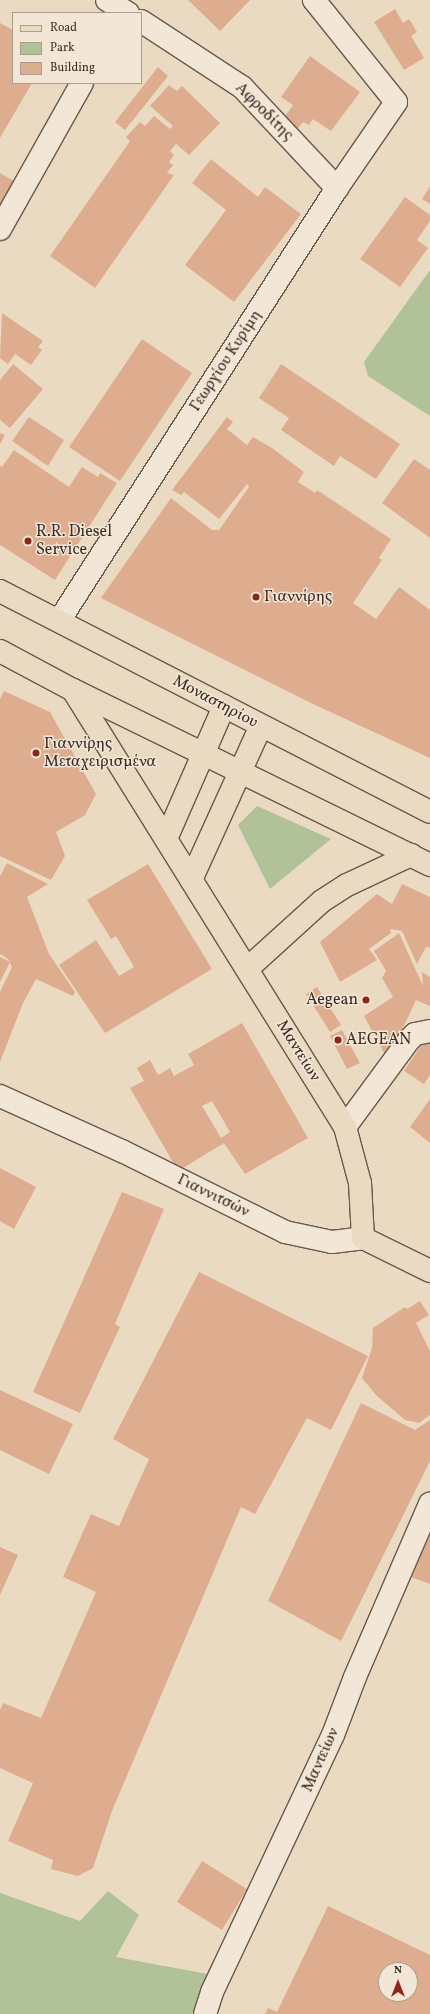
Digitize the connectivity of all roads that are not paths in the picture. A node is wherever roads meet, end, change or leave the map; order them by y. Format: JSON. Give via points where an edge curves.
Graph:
{"nodes":[{"id":1,"x":314,"y":0,"type":"edge"},
{"id":2,"x":142,"y":23,"type":"edge"},
{"id":3,"x":81,"y":84,"type":"edge"},
{"id":4,"x":337,"y":188,"type":"junction"},
{"id":5,"x":0,"y":229,"type":"edge"},
{"id":6,"x":0,"y":591,"type":"edge"},
{"id":7,"x":59,"y":621,"type":"junction"},
{"id":8,"x":0,"y":652,"type":"edge"},
{"id":9,"x":73,"y":690,"type":"junction"},
{"id":10,"x":224,"y":706,"type":"junction"},
{"id":11,"x":261,"y":726,"type":"junction"},
{"id":12,"x":204,"y":752,"type":"junction"},
{"id":13,"x":241,"y":770,"type":"junction"},
{"id":14,"x":430,"y":812,"type":"edge"},
{"id":15,"x":166,"y":839,"type":"junction"},
{"id":16,"x":411,"y":855,"type":"junction"},
{"id":17,"x":430,"y":865,"type":"edge"},
{"id":18,"x":191,"y":880,"type":"junction"},
{"id":19,"x":247,"y":969,"type":"junction"},
{"id":20,"x":430,"y":1031,"type":"edge"},
{"id":21,"x":0,"y":1096,"type":"edge"},
{"id":22,"x":345,"y":1126,"type":"junction"},
{"id":23,"x":363,"y":1238,"type":"junction"},
{"id":24,"x":430,"y":1271,"type":"edge"},
{"id":25,"x":430,"y":1504,"type":"edge"},
{"id":26,"x":205,"y":2014,"type":"edge"}],
"edges":[{"from":1,"to":4,"type":"street","name":"Γεωργίου Κυρίμη","via":[[396,102]]},
{"from":2,"to":4,"type":"street","name":"Αφροδίτης","via":[[242,87]]},
{"from":3,"to":5,"type":"street"},
{"from":4,"to":7,"type":"street","name":"Γεωργίου Κυρίμη"},
{"from":6,"to":7,"type":"main road","name":"Μοναστηρίου"},
{"from":7,"to":10,"type":"main road","name":"Μοναστηρίου"},
{"from":8,"to":9,"type":"main road"},
{"from":9,"to":12,"type":"main road"},
{"from":9,"to":15,"type":"main road","name":"Μαντείων"},
{"from":10,"to":11,"type":"main road","name":"Μοναστηρίου"},
{"from":10,"to":12,"type":"main road"},
{"from":11,"to":13,"type":"main road"},
{"from":11,"to":14,"type":"main road","name":"Μοναστηρίου"},
{"from":12,"to":13,"type":"main road"},
{"from":12,"to":15,"type":"main road"},
{"from":13,"to":16,"type":"main road"},
{"from":13,"to":18,"type":"main road"},
{"from":15,"to":18,"type":"main road","name":"Μαντείων"},
{"from":16,"to":17,"type":"main road"},
{"from":16,"to":19,"type":"main road","via":[[347,885],[322,901]]},
{"from":18,"to":19,"type":"main road","name":"Μαντείων"},
{"from":19,"to":22,"type":"main road","name":"Μαντείων"},
{"from":20,"to":22,"type":"street","via":[[415,1034],[409,1040]]},
{"from":21,"to":23,"type":"street","name":"Γιαννιτσών","via":[[122,1151],[285,1232],[332,1242]]},
{"from":22,"to":23,"type":"main road","name":"Μαντείων","via":[[360,1183]]},
{"from":23,"to":24,"type":"main road"},
{"from":25,"to":26,"type":"street","name":"Μαντείων","via":[[355,1677],[333,1735],[212,1992]]}]}
